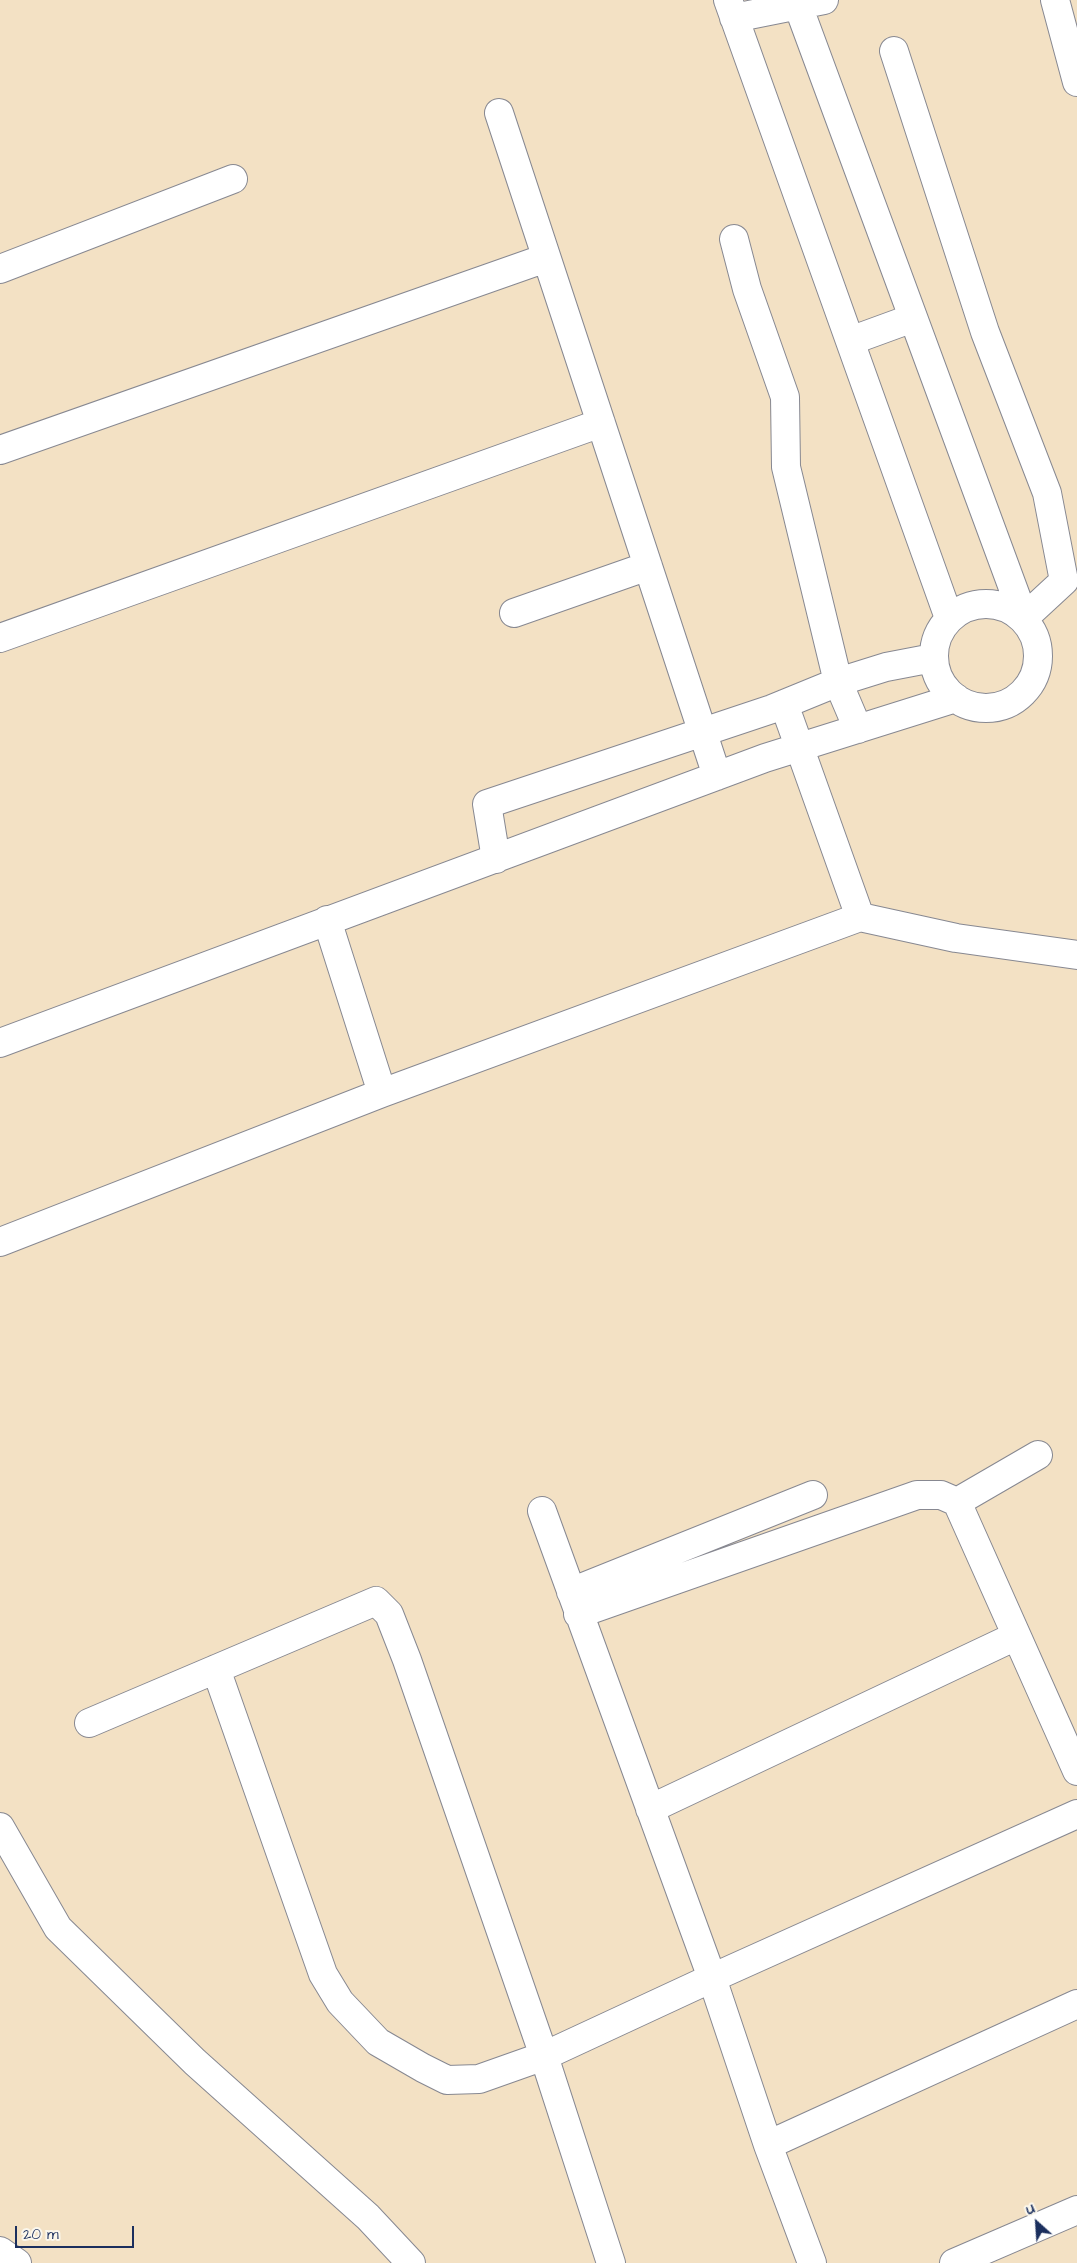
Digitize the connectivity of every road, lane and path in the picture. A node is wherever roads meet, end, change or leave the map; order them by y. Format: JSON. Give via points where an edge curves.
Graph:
{"nodes":[{"id":1,"x":1055,"y":0,"type":"edge"},
{"id":2,"x":806,"y":2,"type":"edge"},
{"id":3,"x":731,"y":9,"type":"edge"},
{"id":4,"x":894,"y":51,"type":"dead end"},
{"id":5,"x":1077,"y":82,"type":"edge"},
{"id":6,"x":499,"y":113,"type":"dead end"},
{"id":7,"x":233,"y":179,"type":"dead end"},
{"id":8,"x":734,"y":239,"type":"dead end"},
{"id":9,"x":546,"y":258,"type":"junction"},
{"id":10,"x":0,"y":269,"type":"edge"},
{"id":11,"x":913,"y":318,"type":"junction"},
{"id":12,"x":850,"y":341,"type":"junction"},
{"id":13,"x":601,"y":423,"type":"junction"},
{"id":14,"x":0,"y":450,"type":"edge"},
{"id":15,"x":648,"y":566,"type":"junction"},
{"id":16,"x":514,"y":613,"type":"dead end"},
{"id":17,"x":949,"y":618,"type":"junction"},
{"id":18,"x":1024,"y":618,"type":"junction"},
{"id":19,"x":0,"y":638,"type":"edge"},
{"id":20,"x":933,"y":658,"type":"junction"},
{"id":21,"x":838,"y":682,"type":"junction"},
{"id":22,"x":956,"y":698,"type":"junction"},
{"id":23,"x":784,"y":704,"type":"junction"},
{"id":24,"x":858,"y":729,"type":"junction"},
{"id":25,"x":702,"y":732,"type":"junction"},
{"id":26,"x":799,"y":746,"type":"junction"},
{"id":27,"x":717,"y":776,"type":"junction"},
{"id":28,"x":496,"y":859,"type":"junction"},
{"id":29,"x":860,"y":917,"type":"junction"},
{"id":30,"x":327,"y":920,"type":"junction"},
{"id":31,"x":1077,"y":955,"type":"edge"},
{"id":32,"x":0,"y":1043,"type":"edge"},
{"id":33,"x":382,"y":1093,"type":"junction"},
{"id":34,"x":0,"y":1242,"type":"edge"},
{"id":35,"x":1038,"y":1455,"type":"dead end"},
{"id":36,"x":813,"y":1495,"type":"dead end"},
{"id":37,"x":957,"y":1502,"type":"junction"},
{"id":38,"x":542,"y":1511,"type":"dead end"},
{"id":39,"x":575,"y":1603,"type":"junction"},
{"id":40,"x":1016,"y":1636,"type":"junction"},
{"id":41,"x":216,"y":1669,"type":"junction"},
{"id":42,"x":89,"y":1723,"type":"dead end"},
{"id":43,"x":1077,"y":1771,"type":"edge"},
{"id":44,"x":650,"y":1809,"type":"junction"},
{"id":45,"x":1077,"y":1814,"type":"edge"},
{"id":46,"x":0,"y":1827,"type":"edge"},
{"id":47,"x":712,"y":1978,"type":"junction"},
{"id":48,"x":1077,"y":2004,"type":"edge"},
{"id":49,"x":544,"y":2056,"type":"junction"},
{"id":50,"x":768,"y":2145,"type":"junction"},
{"id":51,"x":1077,"y":2210,"type":"edge"},
{"id":52,"x":0,"y":2251,"type":"edge"},
{"id":53,"x":17,"y":2263,"type":"edge"},
{"id":54,"x":411,"y":2263,"type":"edge"},
{"id":55,"x":611,"y":2263,"type":"edge"},
{"id":56,"x":812,"y":2263,"type":"edge"},
{"id":57,"x":954,"y":2263,"type":"edge"}],
"edges":[{"from":1,"to":5,"type":"street"},
{"from":2,"to":3,"type":"street"},
{"from":2,"to":11,"type":"street"},
{"from":3,"to":12,"type":"street"},
{"from":4,"to":18,"type":"street","via":[[985,332],[1046,493],[1064,582]]},
{"from":6,"to":9,"type":"street"},
{"from":7,"to":10,"type":"street"},
{"from":8,"to":21,"type":"street","via":[[747,289],[785,397],[786,467]]},
{"from":9,"to":13,"type":"street"},
{"from":9,"to":14,"type":"street"},
{"from":11,"to":12,"type":"street"},
{"from":11,"to":18,"type":"street"},
{"from":12,"to":17,"type":"street"},
{"from":13,"to":15,"type":"street"},
{"from":13,"to":19,"type":"street"},
{"from":15,"to":16,"type":"street"},
{"from":15,"to":25,"type":"street"},
{"from":17,"to":18,"type":"street","via":[[972,604],[1000,605]]},
{"from":17,"to":20,"type":"street","via":[[937,636]]},
{"from":18,"to":22,"type":"street","via":[[1036,637],[1039,659],[1033,680],[1018,697],[998,707],[976,708]]},
{"from":20,"to":21,"type":"street","via":[[886,667]]},
{"from":20,"to":22,"type":"street","via":[[940,681]]},
{"from":21,"to":23,"type":"street"},
{"from":21,"to":24,"type":"street"},
{"from":22,"to":24,"type":"street"},
{"from":23,"to":25,"type":"street"},
{"from":23,"to":26,"type":"street"},
{"from":24,"to":26,"type":"street"},
{"from":25,"to":27,"type":"street"},
{"from":25,"to":28,"type":"street","via":[[487,804]]},
{"from":26,"to":27,"type":"street"},
{"from":26,"to":29,"type":"street"},
{"from":27,"to":28,"type":"street"},
{"from":28,"to":30,"type":"street"},
{"from":29,"to":31,"type":"street","via":[[956,938]]},
{"from":29,"to":33,"type":"street"},
{"from":30,"to":32,"type":"street"},
{"from":30,"to":33,"type":"street"},
{"from":33,"to":34,"type":"street"},
{"from":35,"to":37,"type":"street"},
{"from":36,"to":39,"type":"street"},
{"from":37,"to":39,"type":"street","via":[[941,1495],[918,1495]]},
{"from":37,"to":40,"type":"street"},
{"from":38,"to":39,"type":"street"},
{"from":39,"to":44,"type":"street"},
{"from":40,"to":43,"type":"street"},
{"from":40,"to":44,"type":"street"},
{"from":41,"to":42,"type":"street"},
{"from":41,"to":49,"type":"street","via":[[323,1974],[340,2002],[378,2042],[448,2080],[478,2079]]},
{"from":41,"to":49,"type":"street","via":[[376,1601],[389,1614]]},
{"from":44,"to":47,"type":"street"},
{"from":45,"to":47,"type":"street"},
{"from":46,"to":54,"type":"street","via":[[58,1928],[195,2062],[368,2217]]},
{"from":47,"to":49,"type":"street"},
{"from":47,"to":50,"type":"street"},
{"from":48,"to":50,"type":"street"},
{"from":49,"to":55,"type":"street"},
{"from":50,"to":56,"type":"street"},
{"from":51,"to":57,"type":"street"},
{"from":52,"to":53,"type":"street"}]}
